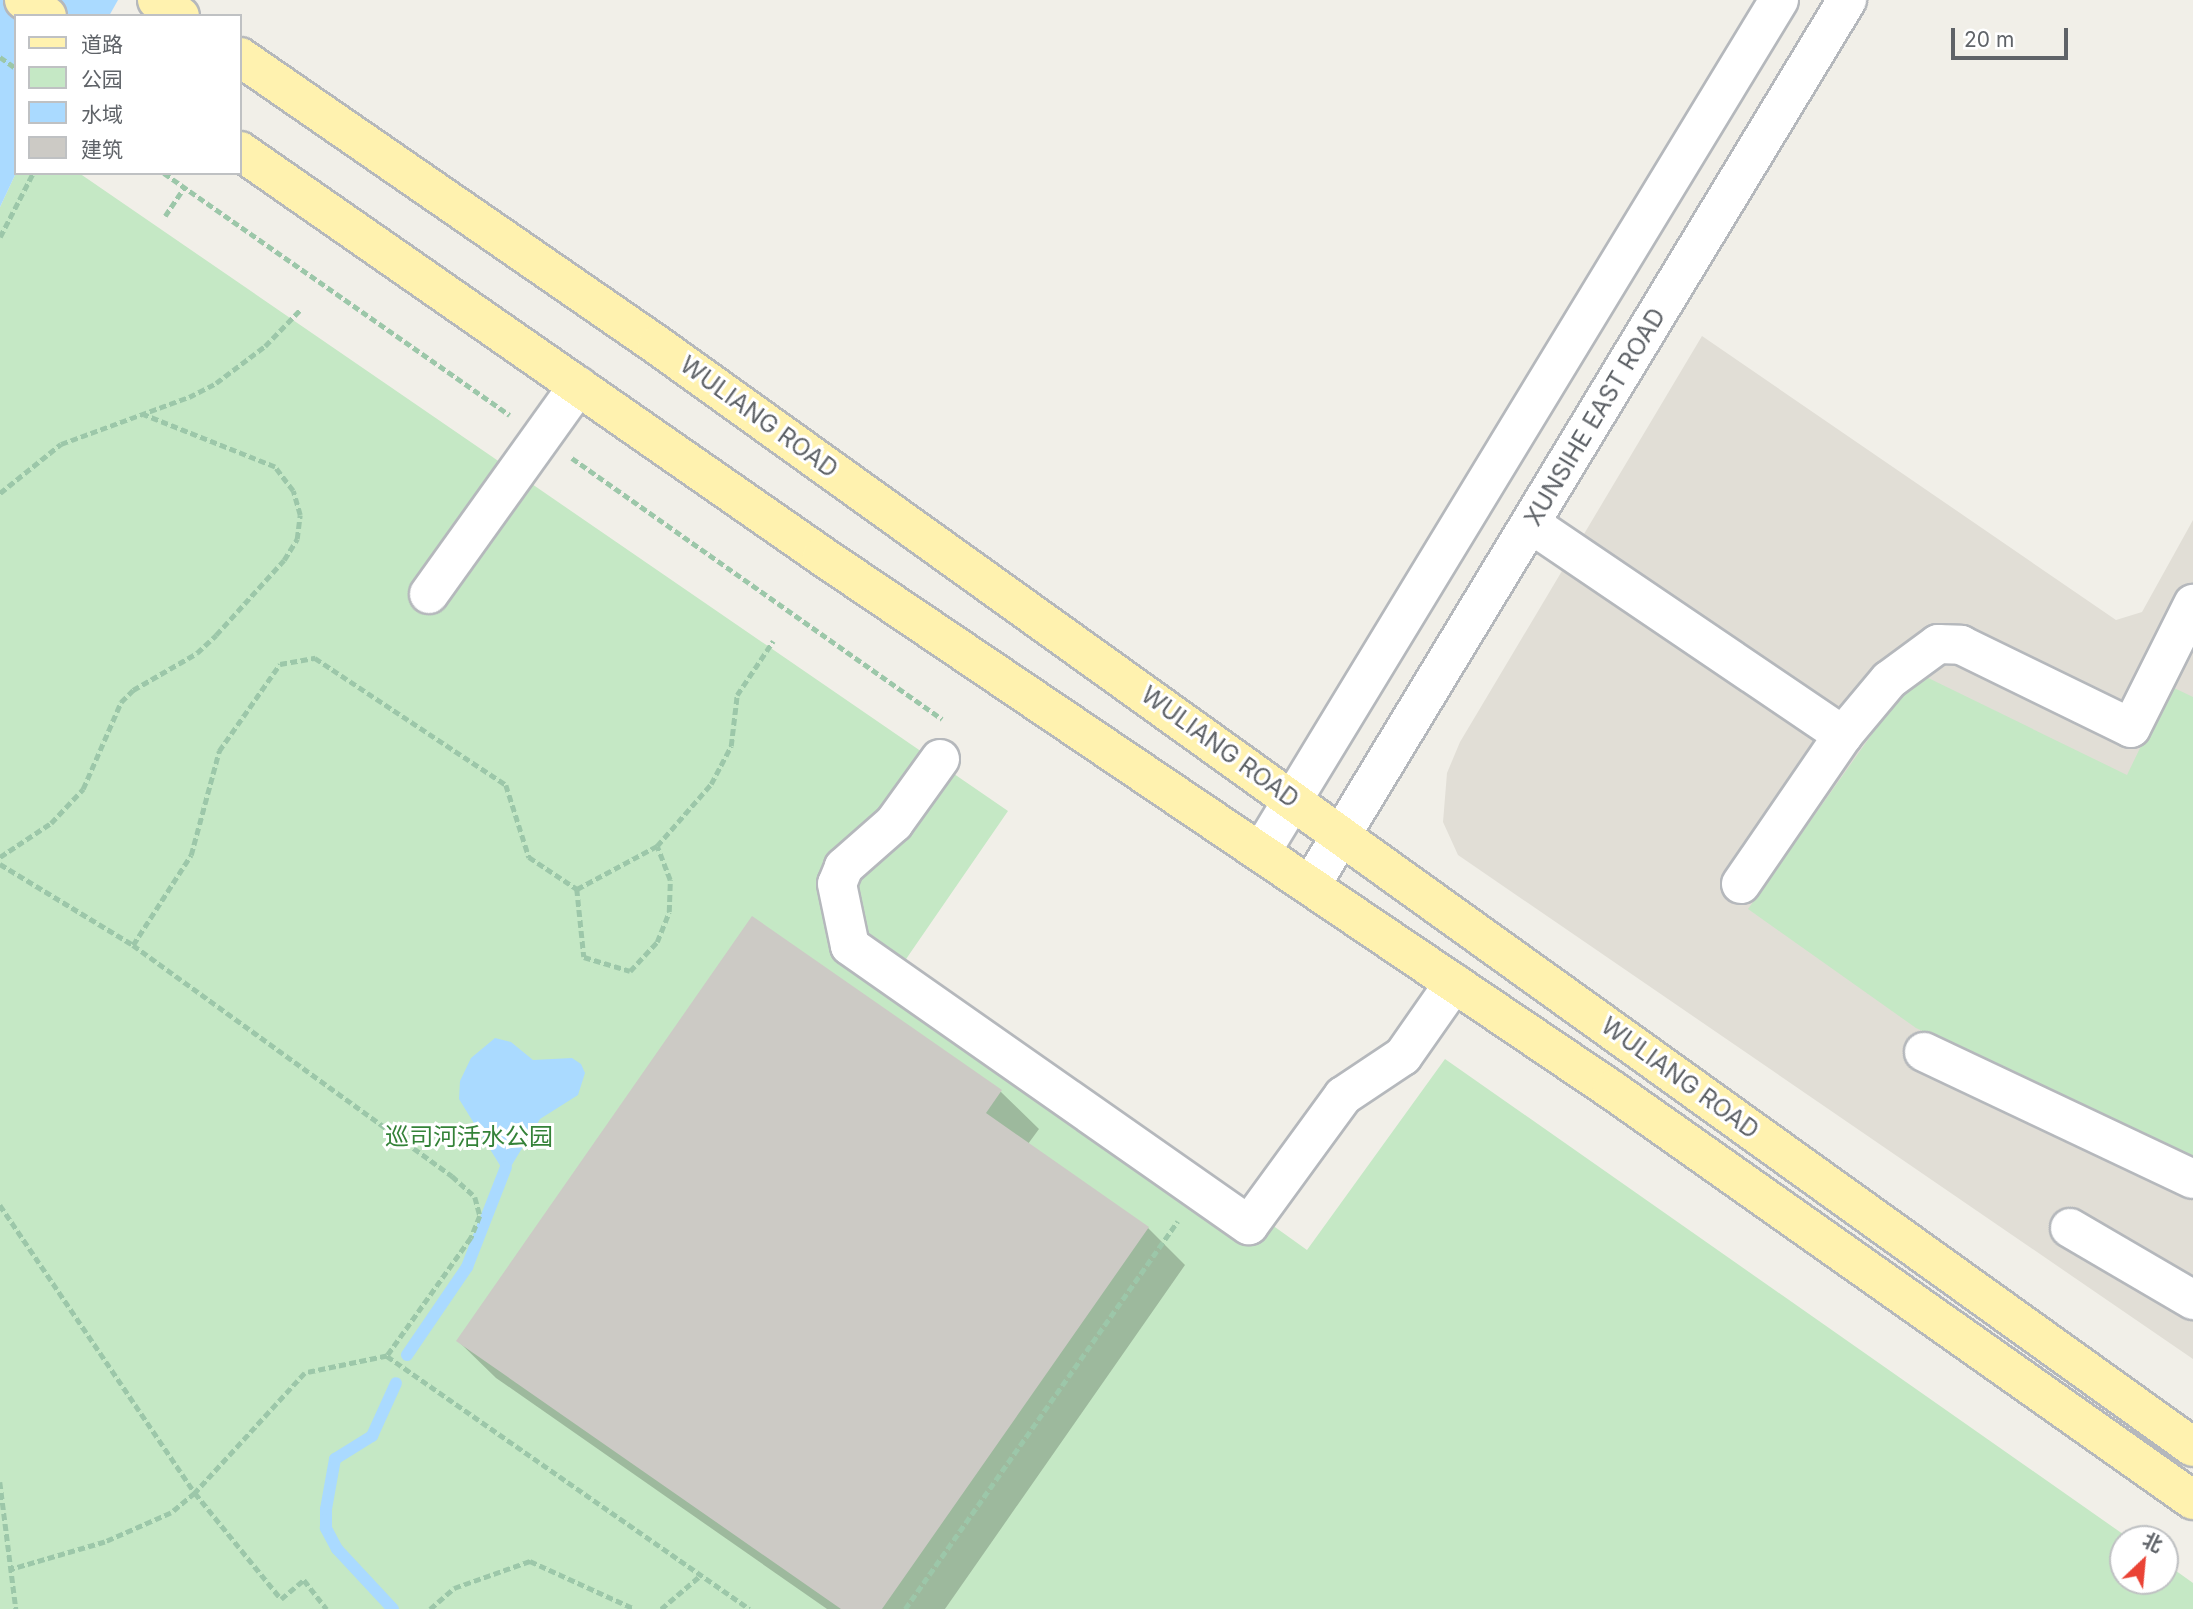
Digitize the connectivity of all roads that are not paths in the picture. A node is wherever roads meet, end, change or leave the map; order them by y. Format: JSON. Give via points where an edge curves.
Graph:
{"nodes":[{"id":1,"x":24,"y":0,"type":"edge"},
{"id":2,"x":157,"y":0,"type":"edge"},
{"id":3,"x":1779,"y":0,"type":"edge"},
{"id":4,"x":1847,"y":0,"type":"edge"},
{"id":5,"x":44,"y":14,"type":"edge"},
{"id":6,"x":177,"y":14,"type":"edge"},
{"id":7,"x":242,"y":58,"type":"edge"},
{"id":8,"x":242,"y":152,"type":"edge"},
{"id":9,"x":567,"y":379,"type":"junction"},
{"id":10,"x":1531,"y":524,"type":"junction"},
{"id":11,"x":420,"y":588,"type":"dead end"},
{"id":12,"x":2193,"y":604,"type":"edge"},
{"id":13,"x":1843,"y":735,"type":"junction"},
{"id":14,"x":940,"y":759,"type":"dead end"},
{"id":15,"x":1295,"y":801,"type":"junction"},
{"id":16,"x":1343,"y":834,"type":"junction"},
{"id":17,"x":1261,"y":852,"type":"junction"},
{"id":18,"x":1741,"y":884,"type":"dead end"},
{"id":19,"x":1311,"y":885,"type":"junction"},
{"id":20,"x":1454,"y":983,"type":"junction"},
{"id":21,"x":1924,"y":1052,"type":"dead end"},
{"id":22,"x":2193,"y":1179,"type":"edge"},
{"id":23,"x":2070,"y":1228,"type":"dead end"},
{"id":24,"x":2193,"y":1300,"type":"edge"},
{"id":25,"x":2193,"y":1447,"type":"edge"},
{"id":26,"x":2193,"y":1500,"type":"edge"}],
"edges":[{"from":1,"to":5,"type":"main road"},
{"from":2,"to":6,"type":"main road"},
{"from":3,"to":15,"type":"street"},
{"from":4,"to":10,"type":"street","name":"XUNSIHE EAST ROAD"},
{"from":7,"to":15,"type":"main road","name":"WULIANG ROAD","via":[[657,345]]},
{"from":8,"to":9,"type":"main road","name":"WULIANG ROAD"},
{"from":9,"to":11,"type":"street"},
{"from":9,"to":17,"type":"main road","name":"WULIANG ROAD"},
{"from":10,"to":13,"type":"street"},
{"from":10,"to":16,"type":"street","name":"XUNSIHE EAST ROAD"},
{"from":12,"to":13,"type":"street","via":[[2131,728],[1948,641],[1903,667]]},
{"from":13,"to":18,"type":"street"},
{"from":14,"to":20,"type":"street","via":[[894,823],[844,867],[838,884],[850,946],[1249,1225],[1343,1096],[1403,1056]]},
{"from":15,"to":16,"type":"main road","name":"WULIANG ROAD"},
{"from":15,"to":17,"type":"street"},
{"from":16,"to":19,"type":"street","name":"XUNSIHE EAST ROAD"},
{"from":16,"to":25,"type":"main road","name":"WULIANG ROAD"},
{"from":17,"to":19,"type":"main road","name":"WULIANG ROAD"},
{"from":19,"to":20,"type":"main road","name":"WULIANG ROAD"},
{"from":20,"to":26,"type":"main road","name":"WULIANG ROAD"},
{"from":21,"to":22,"type":"street"},
{"from":23,"to":24,"type":"street"}]}
